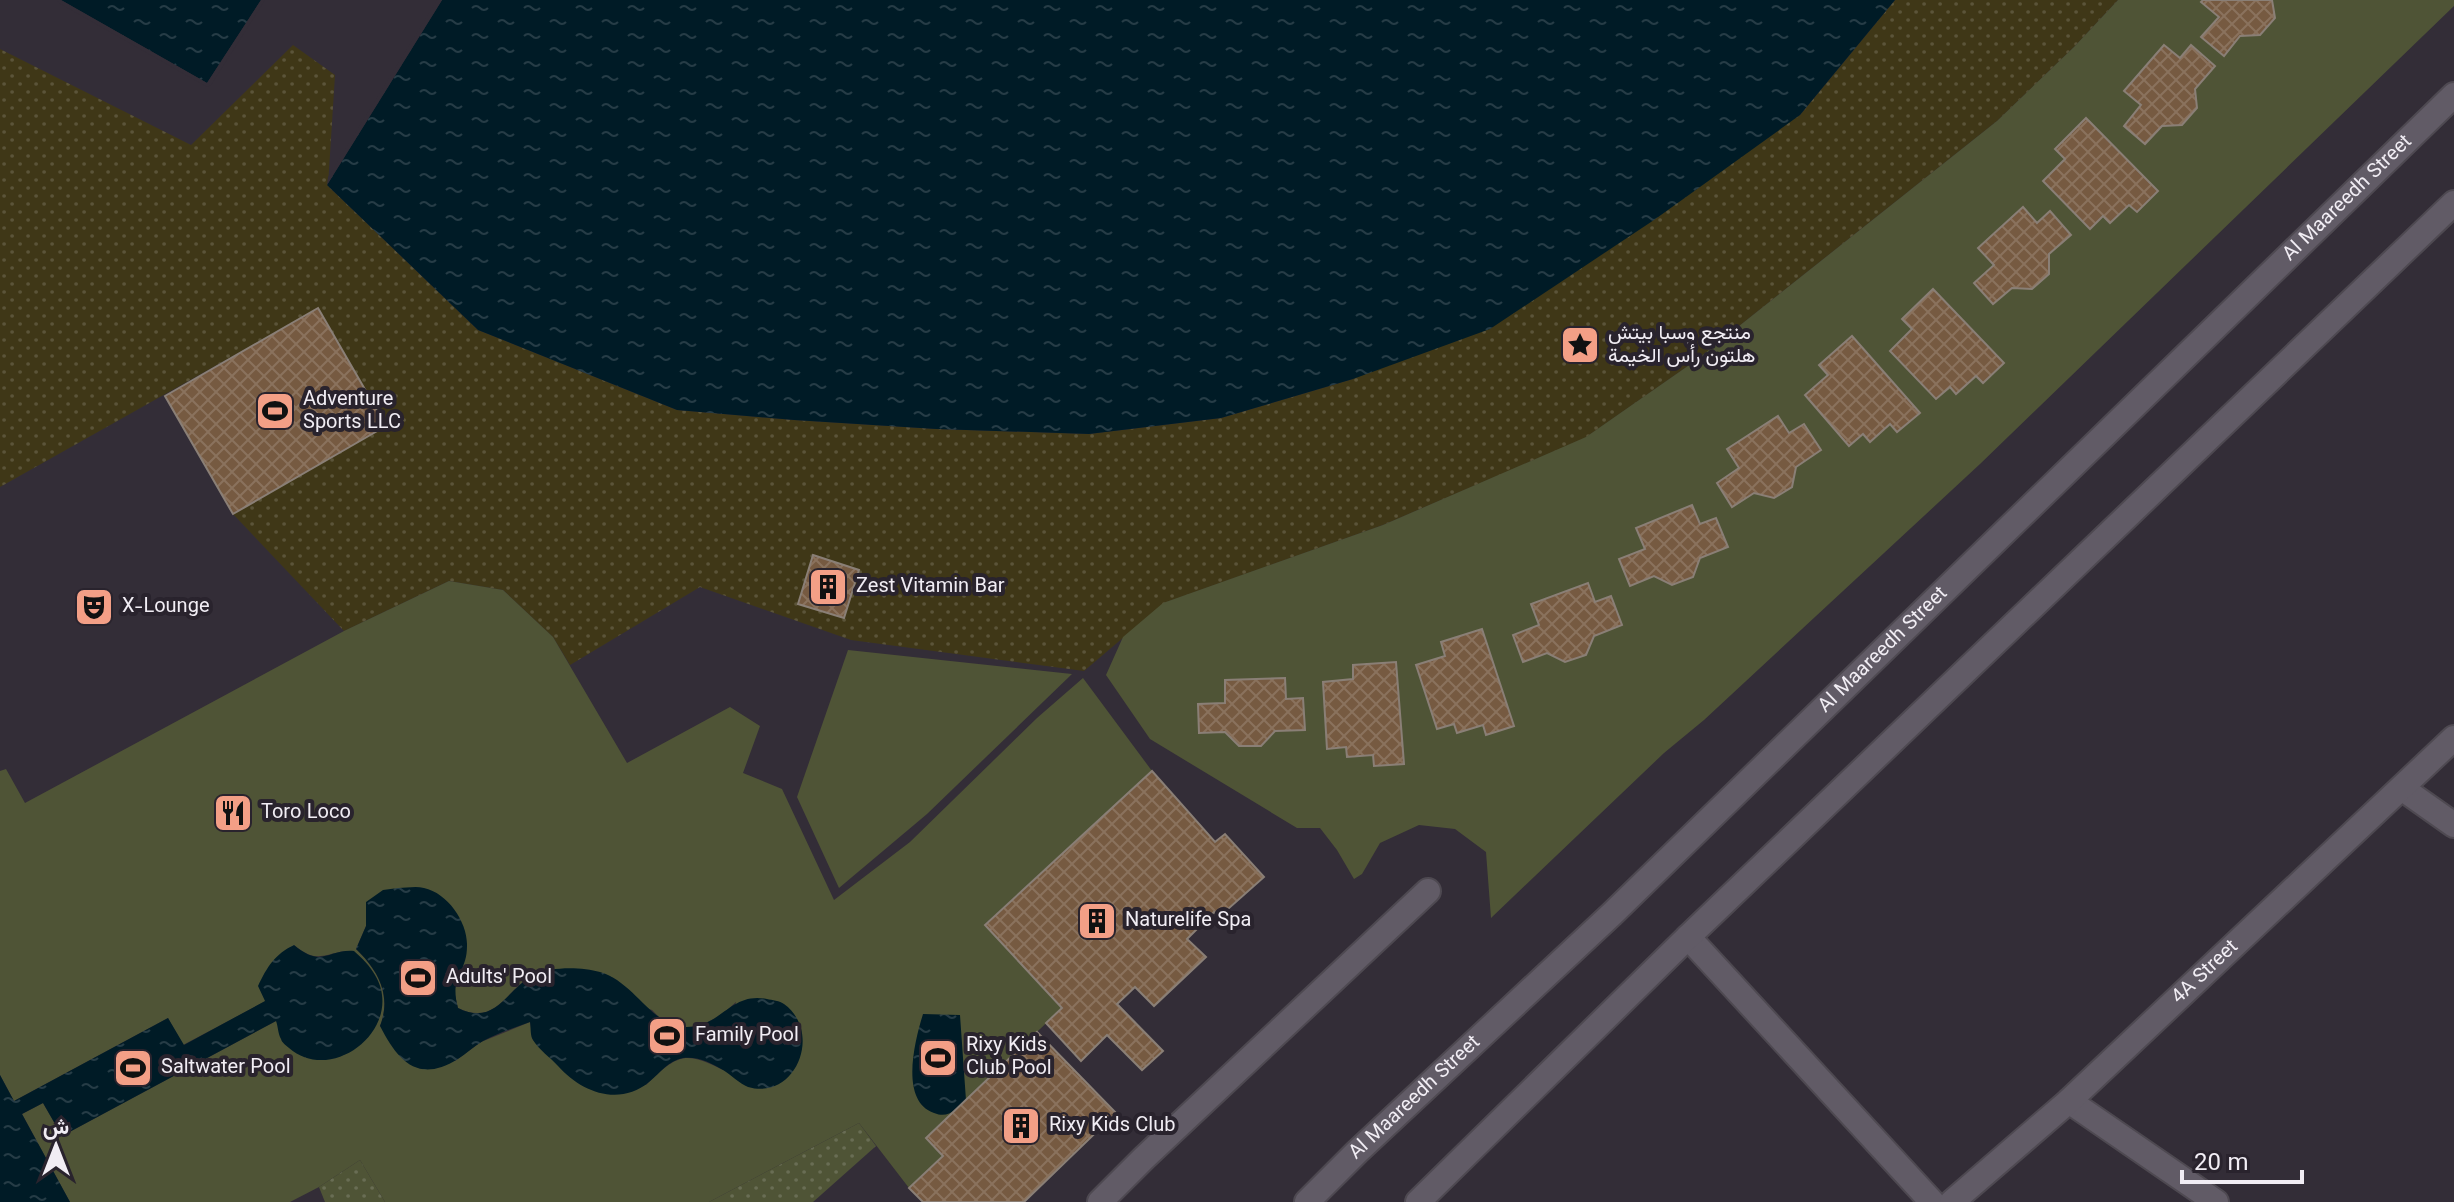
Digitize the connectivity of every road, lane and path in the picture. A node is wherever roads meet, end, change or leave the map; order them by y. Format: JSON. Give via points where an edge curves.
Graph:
{"nodes":[{"id":1,"x":2454,"y":95,"type":"edge"},
{"id":2,"x":2454,"y":203,"type":"edge"},
{"id":3,"x":2454,"y":738,"type":"edge"},
{"id":4,"x":2403,"y":789,"type":"junction"},
{"id":5,"x":2454,"y":825,"type":"edge"},
{"id":6,"x":1428,"y":891,"type":"dead end"},
{"id":7,"x":1688,"y":937,"type":"junction"},
{"id":8,"x":2069,"y":1101,"type":"junction"},
{"id":9,"x":1100,"y":1202,"type":"edge"},
{"id":10,"x":1307,"y":1202,"type":"edge"},
{"id":11,"x":1418,"y":1202,"type":"edge"},
{"id":12,"x":1932,"y":1202,"type":"edge"},
{"id":13,"x":1952,"y":1202,"type":"edge"},
{"id":14,"x":2216,"y":1202,"type":"edge"}],
"edges":[{"from":1,"to":10,"type":"street","name":"Al Maareedh Street","via":[[1623,903]]},
{"from":2,"to":7,"type":"street"},
{"from":3,"to":4,"type":"street","name":"4A Street"},
{"from":4,"to":5,"type":"street"},
{"from":4,"to":8,"type":"street","name":"4A Street"},
{"from":6,"to":9,"type":"street"},
{"from":7,"to":11,"type":"street"},
{"from":7,"to":12,"type":"street"},
{"from":8,"to":13,"type":"street","name":"4A Street"},
{"from":8,"to":14,"type":"street"}]}
